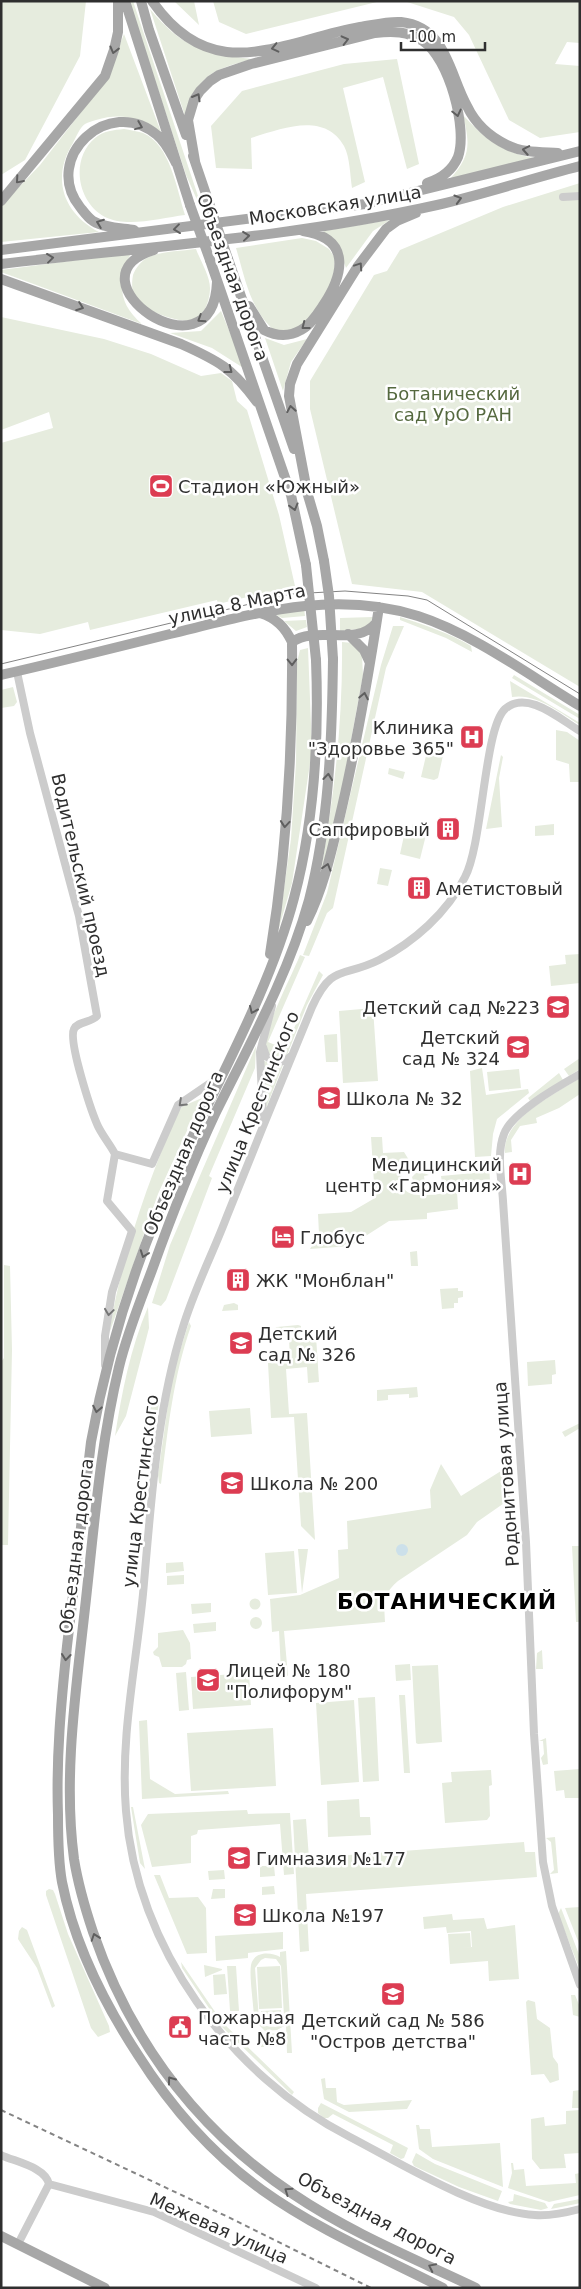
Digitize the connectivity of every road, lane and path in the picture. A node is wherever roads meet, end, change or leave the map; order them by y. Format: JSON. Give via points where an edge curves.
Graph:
{"nodes":[{"id":1,"x":118,"y":1,"type":"edge"},
{"id":2,"x":125,"y":1,"type":"edge"},
{"id":3,"x":142,"y":1,"type":"edge"},
{"id":4,"x":152,"y":1,"type":"edge"},
{"id":5,"x":577,"y":152,"type":"edge"},
{"id":6,"x":195,"y":160,"type":"junction"},
{"id":7,"x":176,"y":163,"type":"junction"},
{"id":8,"x":580,"y":166,"type":"edge"},
{"id":9,"x":580,"y":196,"type":"edge"},
{"id":10,"x":563,"y":198,"type":"dead end"},
{"id":11,"x":1,"y":200,"type":"edge"},
{"id":12,"x":381,"y":200,"type":"junction"},
{"id":13,"x":438,"y":205,"type":"junction"},
{"id":14,"x":295,"y":230,"type":"junction"},
{"id":15,"x":147,"y":233,"type":"junction"},
{"id":16,"x":168,"y":244,"type":"junction"},
{"id":17,"x":1,"y":250,"type":"edge"},
{"id":18,"x":1,"y":264,"type":"edge"},
{"id":19,"x":217,"y":276,"type":"junction"},
{"id":20,"x":234,"y":277,"type":"junction"},
{"id":21,"x":1,"y":279,"type":"edge"},
{"id":22,"x":263,"y":411,"type":"junction"},
{"id":23,"x":307,"y":491,"type":"junction"},
{"id":24,"x":379,"y":607,"type":"junction"},
{"id":25,"x":259,"y":613,"type":"junction"},
{"id":26,"x":376,"y":622,"type":"junction"},
{"id":27,"x":348,"y":634,"type":"junction"},
{"id":28,"x":292,"y":642,"type":"junction"},
{"id":29,"x":370,"y":662,"type":"junction"},
{"id":30,"x":17,"y":672,"type":"junction"},
{"id":31,"x":1,"y":675,"type":"edge"},
{"id":32,"x":580,"y":706,"type":"edge"},
{"id":33,"x":580,"y":731,"type":"edge"},
{"id":34,"x":289,"y":960,"type":"junction"},
{"id":35,"x":265,"y":983,"type":"junction"},
{"id":36,"x":278,"y":986,"type":"junction"},
{"id":37,"x":262,"y":1040,"type":"junction"},
{"id":38,"x":292,"y":1054,"type":"junction"},
{"id":39,"x":580,"y":1074,"type":"edge"},
{"id":40,"x":222,"y":1075,"type":"junction"},
{"id":41,"x":263,"y":1125,"type":"junction"},
{"id":42,"x":115,"y":1154,"type":"junction"},
{"id":43,"x":105,"y":1372,"type":"junction"},
{"id":44,"x":580,"y":1985,"type":"edge"},
{"id":45,"x":1,"y":2155,"type":"edge"},
{"id":46,"x":49,"y":2184,"type":"junction"},
{"id":47,"x":580,"y":2210,"type":"edge"},
{"id":48,"x":1,"y":2236,"type":"edge"},
{"id":49,"x":18,"y":2244,"type":"junction"},
{"id":50,"x":104,"y":2288,"type":"edge"},
{"id":51,"x":316,"y":2288,"type":"edge"},
{"id":52,"x":443,"y":2288,"type":"edge"},
{"id":53,"x":476,"y":2288,"type":"edge"}],
"edges":[{"from":1,"to":11,"type":"main road","one_way":true,"via":[[118,32],[104,76]]},
{"from":2,"to":7,"type":"main road","name":"Объездная дорога"},
{"from":3,"to":6,"type":"main road","name":"Объездная дорога","via":[[149,30]]},
{"from":5,"to":4,"type":"main road","one_way":true,"via":[[522,150],[495,139],[481,127],[467,107],[442,47],[422,28],[401,22],[380,24],[238,54],[203,46],[192,40],[165,20]]},
{"from":5,"to":12,"type":"main road","name":"Московская улица"},
{"from":6,"to":12,"type":"main road","one_way":true,"via":[[188,120],[200,91],[219,75],[375,33],[395,31],[410,34],[424,41],[443,66],[455,104],[461,140],[457,158],[446,174]]},
{"from":6,"to":20,"type":"main road","name":"Объездная дорога","bridge":true},
{"from":15,"to":7,"type":"main road","one_way":true,"via":[[105,225],[89,218],[74,198],[69,182],[73,152],[89,133],[106,124],[132,123],[157,134]]},
{"from":7,"to":19,"type":"main road","name":"Объездная дорога","bridge":true},
{"from":13,"to":8,"type":"main road","name":"Московская улица","one_way":true},
{"from":9,"to":10,"type":"street"},
{"from":12,"to":15,"type":"main road","name":"Московская улица","one_way":true},
{"from":13,"to":14,"type":"main road","name":"Московская улица"},
{"from":23,"to":13,"type":"main road","one_way":true,"via":[[289,396],[297,364],[378,237],[397,221]]},
{"from":16,"to":14,"type":"main road","name":"Московская улица","one_way":true},
{"from":14,"to":20,"type":"main road","one_way":true,"via":[[324,238],[336,250],[341,267],[333,290],[304,330],[282,335],[264,330]]},
{"from":15,"to":17,"type":"main road","name":"Московская улица"},
{"from":18,"to":16,"type":"main road","name":"Московская улица","one_way":true},
{"from":19,"to":16,"type":"main road","one_way":true,"via":[[214,304],[207,316],[198,322],[180,326],[141,309],[126,290],[128,268],[134,260]]},
{"from":19,"to":22,"type":"main road","name":"Объездная дорога"},
{"from":20,"to":23,"type":"main road","name":"Объездная дорога"},
{"from":21,"to":22,"type":"main road","one_way":true,"via":[[210,357],[232,371]]},
{"from":22,"to":35,"type":"main road","name":"Объездная дорога","one_way":true,"bridge":true,"via":[[291,495],[306,565],[316,660],[316,739],[309,813],[294,898]]},
{"from":34,"to":23,"type":"main road","name":"Объездная дорога","one_way":true,"bridge":true,"via":[[308,901],[322,826],[332,742],[329,604],[324,561]]},
{"from":24,"to":25,"type":"main road","name":"улица 8 Марта","via":[[319,603]]},
{"from":24,"to":26,"type":"main road"},
{"from":24,"to":32,"type":"main road","name":"улица 8 Марта","via":[[418,616],[452,629]]},
{"from":25,"to":28,"type":"main road","via":[[275,619]]},
{"from":25,"to":30,"type":"main road","name":"улица 8 Марта"},
{"from":26,"to":27,"type":"main road","via":[[370,630]]},
{"from":26,"to":29,"type":"main road"},
{"from":27,"to":28,"type":"main road","via":[[305,636]]},
{"from":27,"to":29,"type":"main road","via":[[364,650]]},
{"from":28,"to":35,"type":"main road","one_way":true,"via":[[292,756],[278,900]]},
{"from":34,"to":29,"type":"main road","one_way":true,"via":[[314,908],[330,857]]},
{"from":30,"to":31,"type":"main road","name":"улица 8 Марта"},
{"from":30,"to":42,"type":"street","name":"Водительский проезд","via":[[79,916],[97,1016],[77,1025],[73,1030],[73,1041],[98,1126]]},
{"from":33,"to":38,"type":"street","name":"улица Крестинского","via":[[531,704],[517,703],[506,708],[496,730],[477,833],[465,877],[445,907],[404,946],[377,961],[333,976],[319,992]]},
{"from":34,"to":36,"type":"main road","name":"Объездная дорога"},
{"from":35,"to":40,"type":"main road","name":"Объездная дорога","one_way":true},
{"from":36,"to":37,"type":"street"},
{"from":53,"to":36,"type":"main road","name":"Объездная дорога","one_way":true,"via":[[338,2221],[297,2197],[238,2154],[200,2116],[159,2063],[123,2006],[92,1929],[75,1863],[73,1732],[98,1494],[118,1370],[189,1174]]},
{"from":37,"to":38,"type":"street","via":[[269,1059],[280,1062]]},
{"from":37,"to":41,"type":"street"},
{"from":38,"to":41,"type":"street","name":"улица Крестинского"},
{"from":39,"to":44,"type":"street","name":"Родонитовая улица","via":[[513,1121],[501,1147],[541,1837],[548,1895]]},
{"from":40,"to":42,"type":"street","one_way":true,"via":[[178,1105],[152,1164]]},
{"from":40,"to":43,"type":"main road","name":"Объездная дорога","one_way":true,"via":[[162,1204],[130,1290]]},
{"from":41,"to":47,"type":"street","name":"улица Крестинского","via":[[184,1324],[168,1381],[131,1680],[127,1738],[126,1815],[137,1873],[169,1956],[210,2022],[259,2073],[298,2107],[432,2181],[499,2208],[535,2215]]},
{"from":42,"to":43,"type":"street","one_way":true,"via":[[107,1202],[132,1232],[112,1292]]},
{"from":43,"to":52,"type":"main road","name":"Объездная дорога","one_way":true,"via":[[91,1442],[58,1732],[61,1873],[82,1947],[108,2004],[150,2075],[185,2120],[232,2166],[293,2211]]},
{"from":45,"to":46,"type":"street","name":"Межевая улица","via":[[39,2171],[48,2178]]},
{"from":46,"to":49,"type":"street"},
{"from":46,"to":51,"type":"street","name":"Межевая улица","via":[[154,2212]]},
{"from":48,"to":49,"type":"main road"},
{"from":49,"to":50,"type":"main road"}]}
